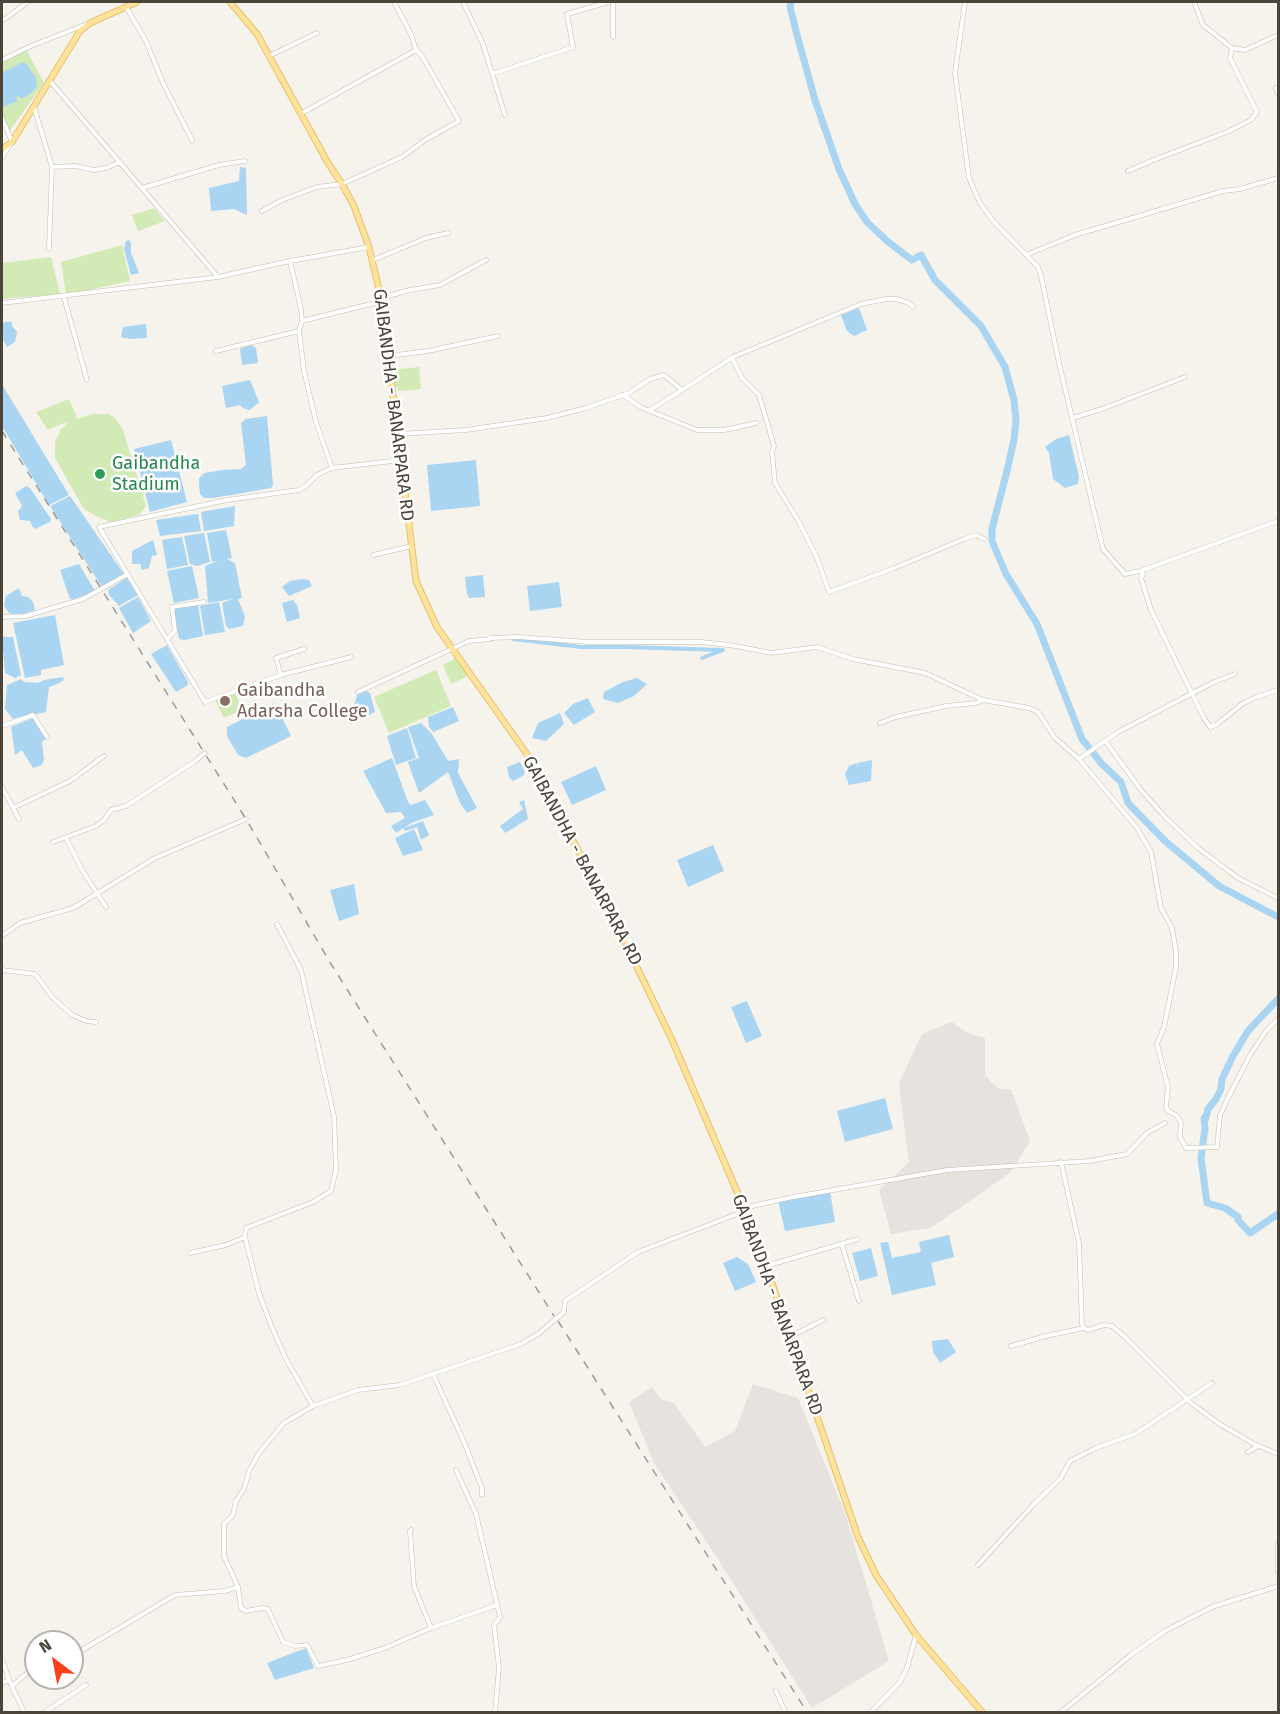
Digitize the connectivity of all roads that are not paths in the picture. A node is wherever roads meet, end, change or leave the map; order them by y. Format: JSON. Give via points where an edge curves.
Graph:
{"nodes":[{"id":1,"x":28,"y":2,"type":"edge"},
{"id":2,"x":137,"y":2,"type":"edge"},
{"id":3,"x":230,"y":2,"type":"edge"},
{"id":4,"x":394,"y":2,"type":"edge"},
{"id":5,"x":463,"y":2,"type":"edge"},
{"id":6,"x":611,"y":2,"type":"edge"},
{"id":7,"x":965,"y":2,"type":"edge"},
{"id":8,"x":1194,"y":2,"type":"edge"},
{"id":9,"x":126,"y":7,"type":"junction"},
{"id":10,"x":2,"y":21,"type":"edge"},
{"id":11,"x":90,"y":22,"type":"junction"},
{"id":12,"x":317,"y":33,"type":"dead end"},
{"id":13,"x":1278,"y":35,"type":"edge"},
{"id":14,"x":613,"y":38,"type":"dead end"},
{"id":15,"x":1232,"y":48,"type":"junction"},
{"id":16,"x":416,"y":50,"type":"junction"},
{"id":17,"x":268,"y":56,"type":"junction"},
{"id":18,"x":2,"y":60,"type":"edge"},
{"id":19,"x":492,"y":74,"type":"junction"},
{"id":20,"x":50,"y":81,"type":"junction"},
{"id":21,"x":1276,"y":88,"type":"dead end"},
{"id":22,"x":1278,"y":93,"type":"edge"},
{"id":23,"x":34,"y":107,"type":"junction"},
{"id":24,"x":302,"y":113,"type":"junction"},
{"id":25,"x":505,"y":115,"type":"dead end"},
{"id":26,"x":2,"y":118,"type":"edge"},
{"id":27,"x":192,"y":140,"type":"dead end"},
{"id":28,"x":12,"y":142,"type":"junction"},
{"id":29,"x":2,"y":149,"type":"edge"},
{"id":30,"x":2,"y":158,"type":"edge"},
{"id":31,"x":245,"y":161,"type":"dead end"},
{"id":32,"x":120,"y":162,"type":"junction"},
{"id":33,"x":52,"y":167,"type":"junction"},
{"id":34,"x":1128,"y":171,"type":"dead end"},
{"id":35,"x":1278,"y":178,"type":"edge"},
{"id":36,"x":342,"y":184,"type":"junction"},
{"id":37,"x":142,"y":188,"type":"junction"},
{"id":38,"x":262,"y":211,"type":"dead end"},
{"id":39,"x":448,"y":233,"type":"dead end"},
{"id":40,"x":369,"y":247,"type":"junction"},
{"id":41,"x":49,"y":249,"type":"dead end"},
{"id":42,"x":1026,"y":255,"type":"junction"},
{"id":43,"x":373,"y":260,"type":"junction"},
{"id":44,"x":486,"y":260,"type":"dead end"},
{"id":45,"x":290,"y":261,"type":"junction"},
{"id":46,"x":218,"y":278,"type":"junction"},
{"id":47,"x":64,"y":297,"type":"junction"},
{"id":48,"x":381,"y":298,"type":"junction"},
{"id":49,"x":2,"y":303,"type":"edge"},
{"id":50,"x":912,"y":307,"type":"dead end"},
{"id":51,"x":302,"y":321,"type":"junction"},
{"id":52,"x":299,"y":331,"type":"junction"},
{"id":53,"x":498,"y":336,"type":"dead end"},
{"id":54,"x":216,"y":351,"type":"dead end"},
{"id":55,"x":388,"y":356,"type":"junction"},
{"id":56,"x":732,"y":358,"type":"junction"},
{"id":57,"x":1185,"y":377,"type":"dead end"},
{"id":58,"x":87,"y":380,"type":"dead end"},
{"id":59,"x":682,"y":390,"type":"junction"},
{"id":60,"x":623,"y":395,"type":"junction"},
{"id":61,"x":650,"y":410,"type":"junction"},
{"id":62,"x":1072,"y":418,"type":"junction"},
{"id":63,"x":756,"y":423,"type":"dead end"},
{"id":64,"x":397,"y":434,"type":"junction"},
{"id":65,"x":401,"y":460,"type":"junction"},
{"id":66,"x":332,"y":468,"type":"junction"},
{"id":67,"x":1278,"y":520,"type":"edge"},
{"id":68,"x":984,"y":538,"type":"dead end"},
{"id":69,"x":411,"y":546,"type":"junction"},
{"id":70,"x":373,"y":555,"type":"dead end"},
{"id":71,"x":1140,"y":571,"type":"junction"},
{"id":72,"x":126,"y":575,"type":"junction"},
{"id":73,"x":204,"y":602,"type":"dead end"},
{"id":74,"x":2,"y":617,"type":"edge"},
{"id":75,"x":504,"y":638,"type":"dead end"},
{"id":76,"x":167,"y":639,"type":"junction"},
{"id":77,"x":304,"y":649,"type":"dead end"},
{"id":78,"x":452,"y":649,"type":"junction"},
{"id":79,"x":351,"y":657,"type":"dead end"},
{"id":80,"x":1235,"y":674,"type":"dead end"},
{"id":81,"x":281,"y":675,"type":"junction"},
{"id":82,"x":1278,"y":690,"type":"edge"},
{"id":83,"x":358,"y":692,"type":"dead end"},
{"id":84,"x":1192,"y":693,"type":"junction"},
{"id":85,"x":983,"y":700,"type":"junction"},
{"id":86,"x":880,"y":723,"type":"dead end"},
{"id":87,"x":2,"y":726,"type":"edge"},
{"id":88,"x":47,"y":737,"type":"dead end"},
{"id":89,"x":1104,"y":743,"type":"junction"},
{"id":90,"x":205,"y":753,"type":"dead end"},
{"id":91,"x":104,"y":756,"type":"dead end"},
{"id":92,"x":1079,"y":759,"type":"junction"},
{"id":93,"x":2,"y":787,"type":"edge"},
{"id":94,"x":13,"y":808,"type":"junction"},
{"id":95,"x":19,"y":819,"type":"dead end"},
{"id":96,"x":246,"y":819,"type":"dead end"},
{"id":97,"x":575,"y":827,"type":"dead end"},
{"id":98,"x":567,"y":830,"type":"junction"},
{"id":99,"x":66,"y":838,"type":"junction"},
{"id":100,"x":53,"y":842,"type":"dead end"},
{"id":101,"x":96,"y":893,"type":"junction"},
{"id":102,"x":1278,"y":898,"type":"edge"},
{"id":103,"x":106,"y":907,"type":"dead end"},
{"id":104,"x":277,"y":924,"type":"dead end"},
{"id":105,"x":2,"y":936,"type":"edge"},
{"id":106,"x":2,"y":970,"type":"edge"},
{"id":107,"x":1278,"y":1019,"type":"edge"},
{"id":108,"x":96,"y":1022,"type":"dead end"},
{"id":109,"x":1165,"y":1123,"type":"dead end"},
{"id":110,"x":1061,"y":1162,"type":"junction"},
{"id":111,"x":744,"y":1209,"type":"junction"},
{"id":112,"x":245,"y":1237,"type":"junction"},
{"id":113,"x":858,"y":1239,"type":"dead end"},
{"id":114,"x":842,"y":1245,"type":"junction"},
{"id":115,"x":190,"y":1253,"type":"dead end"},
{"id":116,"x":766,"y":1266,"type":"junction"},
{"id":117,"x":859,"y":1301,"type":"dead end"},
{"id":118,"x":823,"y":1320,"type":"dead end"},
{"id":119,"x":1084,"y":1328,"type":"junction"},
{"id":120,"x":790,"y":1337,"type":"junction"},
{"id":121,"x":1011,"y":1346,"type":"dead end"},
{"id":122,"x":433,"y":1374,"type":"junction"},
{"id":123,"x":1212,"y":1383,"type":"dead end"},
{"id":124,"x":1187,"y":1399,"type":"junction"},
{"id":125,"x":313,"y":1406,"type":"junction"},
{"id":126,"x":1259,"y":1446,"type":"junction"},
{"id":127,"x":1248,"y":1452,"type":"dead end"},
{"id":128,"x":1278,"y":1454,"type":"edge"},
{"id":129,"x":456,"y":1470,"type":"dead end"},
{"id":130,"x":482,"y":1496,"type":"dead end"},
{"id":131,"x":411,"y":1530,"type":"dead end"},
{"id":132,"x":1278,"y":1543,"type":"edge"},
{"id":133,"x":978,"y":1565,"type":"dead end"},
{"id":134,"x":1278,"y":1571,"type":"edge"},
{"id":135,"x":1278,"y":1586,"type":"edge"},
{"id":136,"x":238,"y":1587,"type":"junction"},
{"id":137,"x":497,"y":1605,"type":"junction"},
{"id":138,"x":430,"y":1628,"type":"junction"},
{"id":139,"x":916,"y":1635,"type":"junction"},
{"id":140,"x":84,"y":1649,"type":"edge"},
{"id":141,"x":2,"y":1659,"type":"edge"},
{"id":142,"x":24,"y":1676,"type":"edge"},
{"id":143,"x":9,"y":1680,"type":"junction"},
{"id":144,"x":2,"y":1683,"type":"edge"},
{"id":145,"x":86,"y":1685,"type":"dead end"},
{"id":146,"x":12,"y":1686,"type":"junction"},
{"id":147,"x":777,"y":1691,"type":"dead end"},
{"id":148,"x":24,"y":1713,"type":"edge"},
{"id":149,"x":45,"y":1713,"type":"edge"},
{"id":150,"x":495,"y":1713,"type":"edge"},
{"id":151,"x":785,"y":1713,"type":"edge"},
{"id":152,"x":871,"y":1713,"type":"edge"},
{"id":153,"x":982,"y":1713,"type":"edge"},
{"id":154,"x":1061,"y":1713,"type":"edge"}],
"edges":[{"from":1,"to":10,"type":"street"},
{"from":2,"to":9,"type":"main road"},
{"from":3,"to":17,"type":"main road","name":"GAIBANDHA - BANARPARA RD"},
{"from":4,"to":16,"type":"street"},
{"from":5,"to":19,"type":"street"},
{"from":6,"to":14,"type":"street"},
{"from":6,"to":19,"type":"street","via":[[567,14],[573,47]]},
{"from":7,"to":42,"type":"street","via":[[955,72],[966,168],[980,203]]},
{"from":8,"to":15,"type":"street","via":[[1203,25]]},
{"from":9,"to":11,"type":"main road"},
{"from":9,"to":27,"type":"street","via":[[147,41]]},
{"from":11,"to":18,"type":"street"},
{"from":11,"to":20,"type":"main road"},
{"from":12,"to":17,"type":"street"},
{"from":13,"to":15,"type":"street","via":[[1245,50]]},
{"from":15,"to":34,"type":"street","via":[[1230,58],[1257,112],[1251,120]]},
{"from":16,"to":24,"type":"street"},
{"from":16,"to":36,"type":"street","via":[[459,121],[402,157]]},
{"from":17,"to":24,"type":"main road","name":"GAIBANDHA - BANARPARA RD"},
{"from":19,"to":25,"type":"street"},
{"from":20,"to":23,"type":"main road"},
{"from":20,"to":32,"type":"street"},
{"from":21,"to":22,"type":"street"},
{"from":23,"to":28,"type":"main road"},
{"from":23,"to":33,"type":"street"},
{"from":24,"to":36,"type":"main road","name":"GAIBANDHA - BANARPARA RD"},
{"from":26,"to":28,"type":"street"},
{"from":28,"to":29,"type":"main road"},
{"from":28,"to":30,"type":"street"},
{"from":31,"to":37,"type":"street"},
{"from":32,"to":33,"type":"street","via":[[94,170],[76,165]]},
{"from":32,"to":37,"type":"street"},
{"from":33,"to":41,"type":"street"},
{"from":35,"to":42,"type":"street","via":[[1222,191]]},
{"from":36,"to":38,"type":"street","via":[[317,187]]},
{"from":36,"to":40,"type":"main road","name":"GAIBANDHA - BANARPARA RD"},
{"from":37,"to":46,"type":"street"},
{"from":39,"to":43,"type":"street"},
{"from":40,"to":43,"type":"main road","name":"GAIBANDHA - BANARPARA RD"},
{"from":40,"to":45,"type":"street"},
{"from":42,"to":62,"type":"street","via":[[1041,276]]},
{"from":43,"to":48,"type":"main road","name":"GAIBANDHA - BANARPARA RD"},
{"from":44,"to":48,"type":"street","via":[[440,285]]},
{"from":45,"to":46,"type":"street"},
{"from":45,"to":51,"type":"street"},
{"from":46,"to":47,"type":"street"},
{"from":47,"to":49,"type":"street"},
{"from":47,"to":58,"type":"street"},
{"from":48,"to":51,"type":"street","via":[[379,302]]},
{"from":48,"to":55,"type":"main road","name":"GAIBANDHA - BANARPARA RD"},
{"from":50,"to":56,"type":"street","via":[[886,298],[861,304]]},
{"from":51,"to":52,"type":"street"},
{"from":52,"to":54,"type":"street"},
{"from":52,"to":66,"type":"street","via":[[316,422]]},
{"from":53,"to":55,"type":"street"},
{"from":55,"to":64,"type":"main road","name":"GAIBANDHA - BANARPARA RD"},
{"from":56,"to":59,"type":"street"},
{"from":56,"to":68,"type":"street","via":[[742,378],[759,394],[774,446],[775,483],[800,522],[829,592],[964,539],[976,535]]},
{"from":57,"to":62,"type":"street"},
{"from":59,"to":60,"type":"street","via":[[664,375]]},
{"from":59,"to":61,"type":"street"},
{"from":60,"to":61,"type":"street"},
{"from":60,"to":64,"type":"street","via":[[513,425]]},
{"from":61,"to":63,"type":"street","via":[[697,430],[724,430]]},
{"from":62,"to":71,"type":"street","via":[[1103,549],[1125,574]]},
{"from":64,"to":65,"type":"main road","name":"GAIBANDHA - BANARPARA RD"},
{"from":65,"to":66,"type":"street"},
{"from":65,"to":69,"type":"main road","name":"GAIBANDHA - BANARPARA RD"},
{"from":66,"to":72,"type":"street","via":[[298,490],[226,500],[99,527]]},
{"from":67,"to":71,"type":"street"},
{"from":69,"to":70,"type":"street"},
{"from":69,"to":78,"type":"main road","name":"GAIBANDHA - BANARPARA RD","via":[[416,581]]},
{"from":71,"to":84,"type":"street","via":[[1151,610]]},
{"from":72,"to":74,"type":"street","via":[[83,599],[26,616]]},
{"from":72,"to":76,"type":"street"},
{"from":73,"to":76,"type":"street","via":[[172,607],[175,631]]},
{"from":75,"to":78,"type":"street","via":[[469,641]]},
{"from":76,"to":81,"type":"street","via":[[205,702]]},
{"from":77,"to":81,"type":"street","via":[[276,658]]},
{"from":78,"to":83,"type":"street"},
{"from":78,"to":85,"type":"street","bridge":true,"via":[[469,638],[702,642],[771,652],[817,647],[853,659],[926,673]]},
{"from":78,"to":98,"type":"main road","name":"GAIBANDHA - BANARPARA RD","via":[[529,757]]},
{"from":79,"to":81,"type":"street"},
{"from":80,"to":84,"type":"street"},
{"from":82,"to":84,"type":"street","via":[[1242,704],[1213,727]]},
{"from":84,"to":89,"type":"street"},
{"from":85,"to":86,"type":"street"},
{"from":85,"to":92,"type":"street","via":[[1038,712],[1055,738]]},
{"from":87,"to":88,"type":"street","via":[[33,715]]},
{"from":89,"to":92,"type":"street"},
{"from":89,"to":102,"type":"street","via":[[1166,818],[1198,848],[1238,878]]},
{"from":90,"to":99,"type":"street","via":[[126,806],[111,810],[96,826]]},
{"from":91,"to":94,"type":"street","via":[[70,781]]},
{"from":92,"to":107,"type":"street","via":[[1145,839],[1161,908],[1172,928],[1176,967],[1157,1044],[1168,1087],[1166,1107],[1181,1122],[1180,1137],[1186,1148],[1215,1149],[1220,1115],[1229,1096],[1250,1055]]},
{"from":93,"to":94,"type":"street"},
{"from":94,"to":95,"type":"street"},
{"from":96,"to":101,"type":"street","via":[[155,858]]},
{"from":97,"to":98,"type":"street"},
{"from":98,"to":111,"type":"main road","name":"GAIBANDHA - BANARPARA RD","via":[[628,941]]},
{"from":99,"to":100,"type":"street"},
{"from":99,"to":101,"type":"street"},
{"from":101,"to":103,"type":"street"},
{"from":101,"to":105,"type":"street","via":[[73,908],[20,923]]},
{"from":104,"to":112,"type":"street","via":[[301,970],[334,1116],[336,1170],[331,1191],[246,1228]]},
{"from":106,"to":108,"type":"street","via":[[35,974],[72,1015]]},
{"from":109,"to":110,"type":"street","via":[[1147,1133],[1127,1154]]},
{"from":110,"to":111,"type":"street","via":[[946,1170]]},
{"from":110,"to":119,"type":"street","via":[[1079,1243]]},
{"from":111,"to":116,"type":"main road","name":"GAIBANDHA - BANARPARA RD"},
{"from":111,"to":122,"type":"street","via":[[638,1252],[565,1300],[564,1312],[521,1344]]},
{"from":112,"to":115,"type":"street"},
{"from":112,"to":125,"type":"street","via":[[271,1325]]},
{"from":113,"to":114,"type":"street"},
{"from":114,"to":116,"type":"street"},
{"from":114,"to":117,"type":"street"},
{"from":116,"to":120,"type":"main road","name":"GAIBANDHA - BANARPARA RD"},
{"from":118,"to":120,"type":"street"},
{"from":119,"to":121,"type":"street"},
{"from":119,"to":124,"type":"street","via":[[1112,1326]]},
{"from":120,"to":139,"type":"main road","name":"GAIBANDHA - BANARPARA RD","via":[[858,1537],[876,1575]]},
{"from":122,"to":125,"type":"street","via":[[400,1385],[358,1390]]},
{"from":122,"to":130,"type":"street","via":[[464,1442]]},
{"from":123,"to":124,"type":"street"},
{"from":124,"to":126,"type":"street","via":[[1218,1423]]},
{"from":124,"to":133,"type":"street","via":[[1135,1434],[1070,1461],[1061,1478]]},
{"from":125,"to":136,"type":"street","via":[[284,1423],[259,1453],[236,1501],[234,1515],[224,1524],[224,1556]]},
{"from":126,"to":127,"type":"street"},
{"from":126,"to":128,"type":"street"},
{"from":129,"to":137,"type":"street","via":[[476,1514]]},
{"from":131,"to":138,"type":"street","via":[[414,1586]]},
{"from":132,"to":134,"type":"street"},
{"from":135,"to":154,"type":"street","via":[[1212,1607],[1165,1631]]},
{"from":136,"to":138,"type":"street","via":[[241,1608],[268,1609],[283,1642],[307,1645],[320,1667],[385,1648]]},
{"from":136,"to":140,"type":"street","via":[[175,1595]]},
{"from":137,"to":138,"type":"street"},
{"from":137,"to":150,"type":"street","via":[[500,1617],[494,1625],[499,1668]]},
{"from":139,"to":152,"type":"street","via":[[900,1682]]},
{"from":139,"to":153,"type":"main road","name":"GAIBANDHA - BANARPARA RD"},
{"from":141,"to":143,"type":"street"},
{"from":142,"to":146,"type":"street"},
{"from":143,"to":144,"type":"street"},
{"from":143,"to":146,"type":"street"},
{"from":145,"to":149,"type":"street"},
{"from":146,"to":148,"type":"street"},
{"from":147,"to":151,"type":"street"}]}
